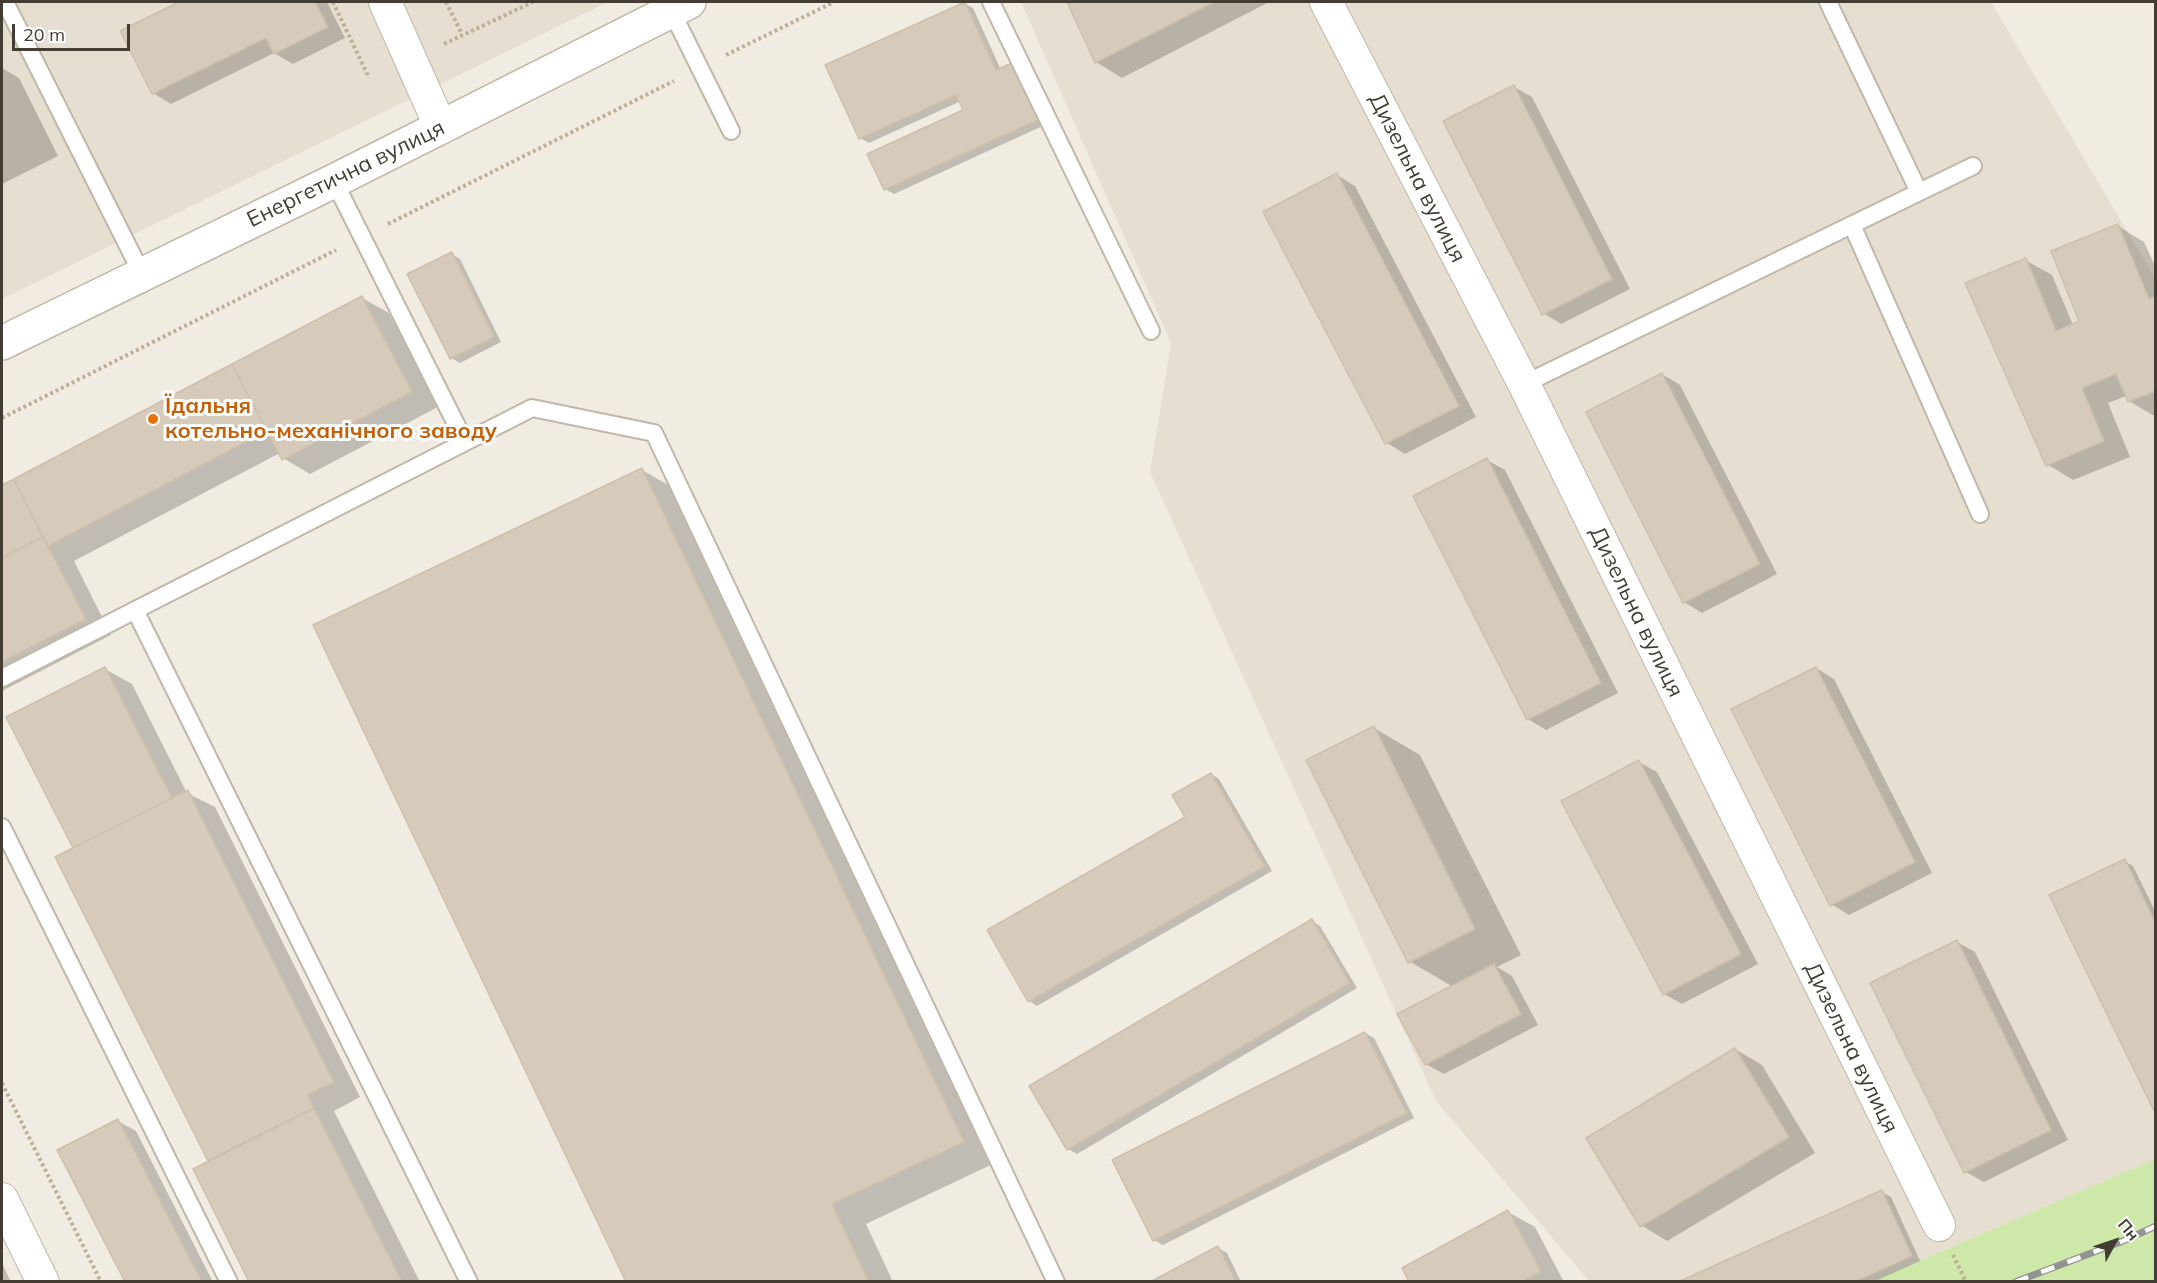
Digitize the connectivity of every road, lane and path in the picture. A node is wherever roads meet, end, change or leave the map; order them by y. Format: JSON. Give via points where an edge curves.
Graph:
{"nodes":[{"id":1,"x":5,"y":2,"type":"edge"},
{"id":2,"x":333,"y":2,"type":"edge"},
{"id":3,"x":385,"y":2,"type":"edge"},
{"id":4,"x":446,"y":2,"type":"edge"},
{"id":5,"x":532,"y":2,"type":"edge"},
{"id":6,"x":834,"y":2,"type":"edge"},
{"id":7,"x":992,"y":2,"type":"edge"},
{"id":8,"x":1326,"y":2,"type":"edge"},
{"id":9,"x":1828,"y":2,"type":"edge"},
{"id":10,"x":680,"y":6,"type":"edge"},
{"id":11,"x":462,"y":34,"type":"junction"},
{"id":12,"x":411,"y":60,"type":"junction"},
{"id":13,"x":700,"y":68,"type":"junction"},
{"id":14,"x":369,"y":78,"type":"dead end"},
{"id":15,"x":441,"y":128,"type":"junction"},
{"id":16,"x":731,"y":131,"type":"dead end"},
{"id":17,"x":1973,"y":166,"type":"dead end"},
{"id":18,"x":334,"y":181,"type":"junction"},
{"id":19,"x":1919,"y":192,"type":"junction"},
{"id":20,"x":1852,"y":225,"type":"junction"},
{"id":21,"x":363,"y":237,"type":"junction"},
{"id":22,"x":142,"y":274,"type":"junction"},
{"id":23,"x":1151,"y":332,"type":"dead end"},
{"id":24,"x":2,"y":343,"type":"edge"},
{"id":25,"x":1524,"y":384,"type":"junction"},
{"id":26,"x":2,"y":418,"type":"edge"},
{"id":27,"x":465,"y":442,"type":"junction"},
{"id":28,"x":1980,"y":514,"type":"dead end"},
{"id":29,"x":135,"y":610,"type":"junction"},
{"id":30,"x":2,"y":678,"type":"edge"},
{"id":31,"x":2,"y":827,"type":"edge"},
{"id":32,"x":2,"y":1083,"type":"edge"},
{"id":33,"x":2,"y":1199,"type":"edge"},
{"id":34,"x":1939,"y":1225,"type":"dead end"},
{"id":35,"x":43,"y":1281,"type":"edge"},
{"id":36,"x":100,"y":1281,"type":"edge"},
{"id":37,"x":229,"y":1281,"type":"edge"},
{"id":38,"x":469,"y":1281,"type":"edge"},
{"id":39,"x":1056,"y":1281,"type":"edge"}],
"edges":[{"from":1,"to":22,"type":"lane"},
{"from":2,"to":14,"type":"path"},
{"from":3,"to":12,"type":"street"},
{"from":4,"to":11,"type":"path"},
{"from":5,"to":11,"type":"path"},
{"from":6,"to":13,"type":"path"},
{"from":7,"to":23,"type":"lane"},
{"from":8,"to":25,"type":"street","name":"Дизельна вулиця"},
{"from":9,"to":19,"type":"lane"},
{"from":10,"to":13,"type":"lane"},
{"from":10,"to":15,"type":"street","name":"Енергетична вулиця"},
{"from":11,"to":12,"type":"path"},
{"from":12,"to":15,"type":"street"},
{"from":13,"to":16,"type":"lane"},
{"from":13,"to":21,"type":"path"},
{"from":15,"to":18,"type":"street","name":"Енергетична вулиця"},
{"from":17,"to":19,"type":"lane"},
{"from":18,"to":21,"type":"lane"},
{"from":18,"to":22,"type":"street","name":"Енергетична вулиця"},
{"from":19,"to":20,"type":"lane"},
{"from":20,"to":25,"type":"lane"},
{"from":20,"to":28,"type":"lane"},
{"from":21,"to":26,"type":"path"},
{"from":21,"to":27,"type":"lane"},
{"from":22,"to":24,"type":"street","name":"Енергетична вулиця"},
{"from":25,"to":34,"type":"street","name":"Дизельна вулиця"},
{"from":27,"to":29,"type":"lane"},
{"from":27,"to":39,"type":"lane","via":[[532,408],[654,433]]},
{"from":29,"to":30,"type":"lane"},
{"from":29,"to":38,"type":"lane"},
{"from":31,"to":37,"type":"lane"},
{"from":32,"to":36,"type":"path"},
{"from":33,"to":35,"type":"street"}]}
